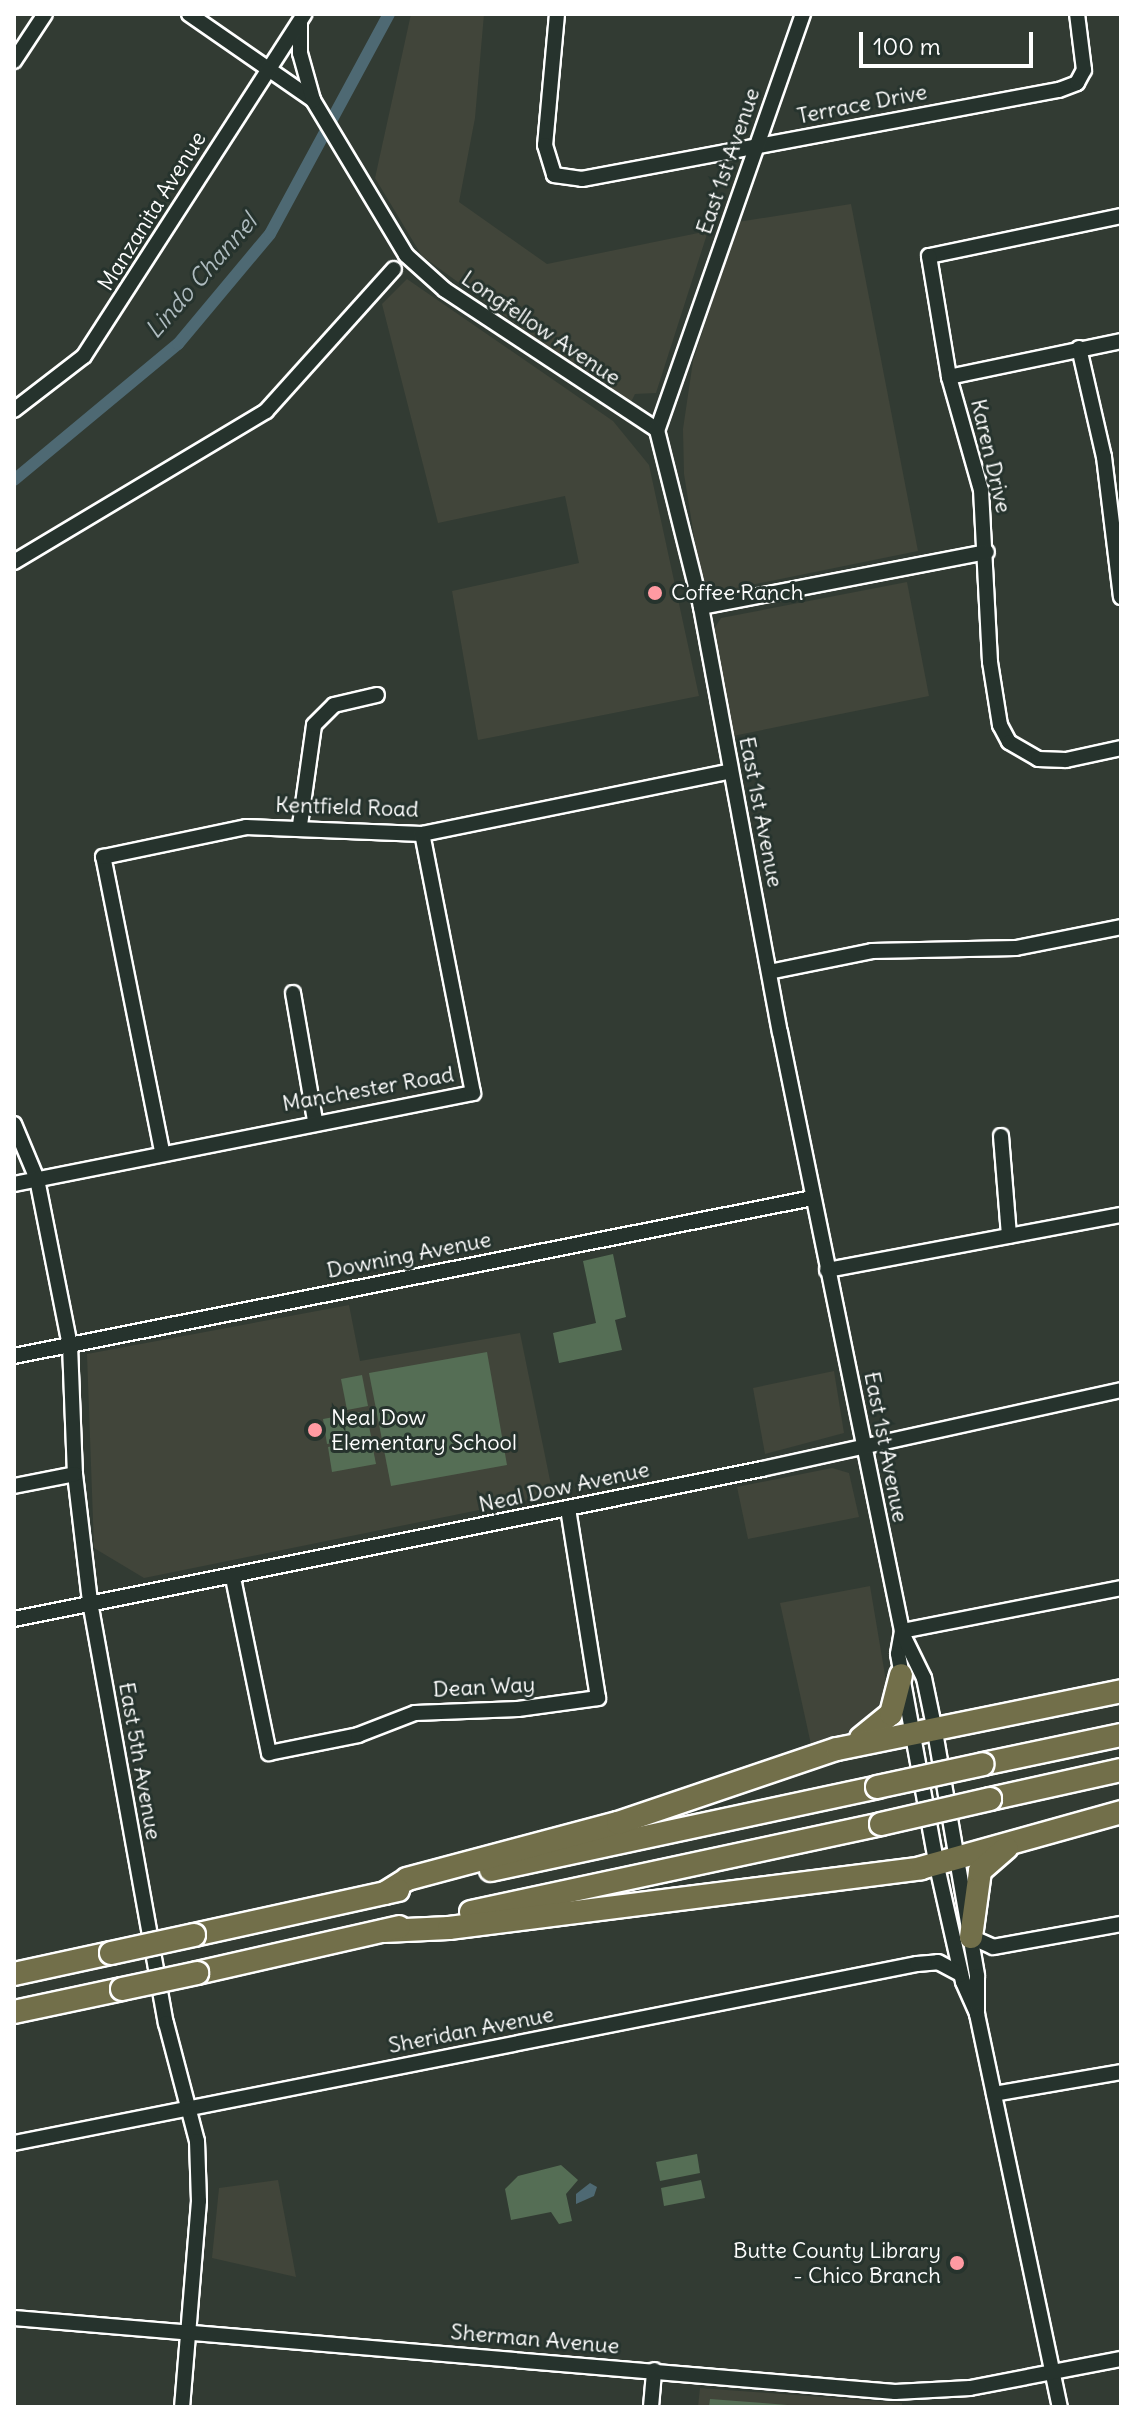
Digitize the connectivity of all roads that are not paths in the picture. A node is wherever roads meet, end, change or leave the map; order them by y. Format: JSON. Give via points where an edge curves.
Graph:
{"nodes":[{"id":1,"x":45,"y":14,"type":"edge"},
{"id":2,"x":189,"y":14,"type":"edge"},
{"id":3,"x":557,"y":14,"type":"edge"},
{"id":4,"x":803,"y":14,"type":"edge"},
{"id":5,"x":1077,"y":14,"type":"edge"},
{"id":6,"x":302,"y":17,"type":"edge"},
{"id":7,"x":14,"y":61,"type":"edge"},
{"id":8,"x":269,"y":70,"type":"junction"},
{"id":9,"x":313,"y":100,"type":"junction"},
{"id":10,"x":757,"y":146,"type":"junction"},
{"id":11,"x":1121,"y":216,"type":"edge"},
{"id":12,"x":394,"y":269,"type":"dead end"},
{"id":13,"x":1121,"y":341,"type":"edge"},
{"id":14,"x":1079,"y":348,"type":"junction"},
{"id":15,"x":949,"y":377,"type":"junction"},
{"id":16,"x":14,"y":410,"type":"edge"},
{"id":17,"x":657,"y":430,"type":"junction"},
{"id":18,"x":987,"y":552,"type":"junction"},
{"id":19,"x":14,"y":562,"type":"edge"},
{"id":20,"x":1121,"y":597,"type":"edge"},
{"id":21,"x":701,"y":607,"type":"junction"},
{"id":22,"x":377,"y":695,"type":"dead end"},
{"id":23,"x":1121,"y":748,"type":"edge"},
{"id":24,"x":731,"y":771,"type":"junction"},
{"id":25,"x":300,"y":825,"type":"junction"},
{"id":26,"x":422,"y":834,"type":"junction"},
{"id":27,"x":1121,"y":927,"type":"edge"},
{"id":28,"x":769,"y":972,"type":"junction"},
{"id":29,"x":293,"y":993,"type":"dead end"},
{"id":30,"x":315,"y":1120,"type":"junction"},
{"id":31,"x":14,"y":1124,"type":"edge"},
{"id":32,"x":1001,"y":1136,"type":"dead end"},
{"id":33,"x":162,"y":1151,"type":"junction"},
{"id":34,"x":37,"y":1179,"type":"junction"},
{"id":35,"x":14,"y":1184,"type":"edge"},
{"id":36,"x":813,"y":1198,"type":"junction"},
{"id":37,"x":1121,"y":1215,"type":"edge"},
{"id":38,"x":1009,"y":1236,"type":"junction"},
{"id":39,"x":827,"y":1270,"type":"junction"},
{"id":40,"x":70,"y":1345,"type":"junction"},
{"id":41,"x":14,"y":1356,"type":"edge"},
{"id":42,"x":1121,"y":1390,"type":"edge"},
{"id":43,"x":863,"y":1445,"type":"junction"},
{"id":44,"x":75,"y":1474,"type":"junction"},
{"id":45,"x":14,"y":1486,"type":"edge"},
{"id":46,"x":568,"y":1509,"type":"junction"},
{"id":47,"x":233,"y":1578,"type":"junction"},
{"id":48,"x":1121,"y":1588,"type":"edge"},
{"id":49,"x":90,"y":1602,"type":"junction"},
{"id":50,"x":14,"y":1619,"type":"edge"},
{"id":51,"x":903,"y":1633,"type":"junction"},
{"id":52,"x":901,"y":1675,"type":"junction"},
{"id":53,"x":1121,"y":1691,"type":"edge"},
{"id":54,"x":934,"y":1726,"type":"junction"},
{"id":55,"x":911,"y":1732,"type":"junction"},
{"id":56,"x":1121,"y":1735,"type":"edge"},
{"id":57,"x":837,"y":1749,"type":"junction"},
{"id":58,"x":1121,"y":1770,"type":"edge"},
{"id":59,"x":1121,"y":1812,"type":"edge"},
{"id":60,"x":1012,"y":1844,"type":"junction"},
{"id":61,"x":947,"y":1859,"type":"junction"},
{"id":62,"x":385,"y":1893,"type":"junction"},
{"id":63,"x":1121,"y":1924,"type":"edge"},
{"id":64,"x":384,"y":1931,"type":"junction"},
{"id":65,"x":962,"y":1936,"type":"junction"},
{"id":66,"x":993,"y":1947,"type":"junction"},
{"id":67,"x":938,"y":1962,"type":"junction"},
{"id":68,"x":975,"y":1967,"type":"junction"},
{"id":69,"x":14,"y":1974,"type":"edge"},
{"id":70,"x":961,"y":1974,"type":"junction"},
{"id":71,"x":14,"y":2012,"type":"edge"},
{"id":72,"x":977,"y":2014,"type":"junction"},
{"id":73,"x":1121,"y":2072,"type":"edge"},
{"id":74,"x":994,"y":2094,"type":"junction"},
{"id":75,"x":191,"y":2108,"type":"junction"},
{"id":76,"x":14,"y":2143,"type":"edge"},
{"id":77,"x":14,"y":2318,"type":"edge"},
{"id":78,"x":189,"y":2332,"type":"junction"},
{"id":79,"x":1121,"y":2359,"type":"edge"},
{"id":80,"x":654,"y":2370,"type":"junction"},
{"id":81,"x":1052,"y":2373,"type":"junction"},
{"id":82,"x":182,"y":2407,"type":"edge"},
{"id":83,"x":651,"y":2407,"type":"edge"},
{"id":84,"x":1060,"y":2407,"type":"edge"}],
"edges":[{"from":1,"to":7,"type":"street"},
{"from":2,"to":8,"type":"street"},
{"from":3,"to":10,"type":"street","name":"Terrace Drive","via":[[545,145],[554,175],[582,179]]},
{"from":4,"to":10,"type":"street","name":"East 1st Avenue"},
{"from":5,"to":10,"type":"street","name":"Terrace Drive","via":[[1085,55],[1077,83]]},
{"from":6,"to":8,"type":"street","name":"Manzanita Avenue"},
{"from":6,"to":9,"type":"street","via":[[300,53]]},
{"from":8,"to":9,"type":"street"},
{"from":8,"to":16,"type":"street","name":"Manzanita Avenue","via":[[84,356]]},
{"from":9,"to":17,"type":"street","name":"Longfellow Avenue","via":[[406,255],[445,290]]},
{"from":10,"to":17,"type":"street","name":"East 1st Avenue"},
{"from":11,"to":15,"type":"street","name":"Karen Drive","via":[[929,256]]},
{"from":12,"to":19,"type":"street","via":[[266,411]]},
{"from":13,"to":14,"type":"street"},
{"from":14,"to":15,"type":"street"},
{"from":14,"to":20,"type":"street","via":[[1104,457]]},
{"from":15,"to":18,"type":"street","name":"Karen Drive","via":[[981,490]]},
{"from":17,"to":21,"type":"street","name":"East 1st Avenue"},
{"from":18,"to":21,"type":"street"},
{"from":18,"to":23,"type":"street","name":"Karen Drive","via":[[990,662],[996,708],[1009,742],[1048,761]]},
{"from":21,"to":24,"type":"street","name":"East 1st Avenue"},
{"from":22,"to":25,"type":"street","via":[[334,705],[314,725]]},
{"from":24,"to":26,"type":"street","name":"Kentfield Road"},
{"from":24,"to":28,"type":"street","name":"East 1st Avenue"},
{"from":25,"to":26,"type":"street","name":"Kentfield Road"},
{"from":25,"to":33,"type":"street","name":"Kentfield Road","via":[[216,831],[103,857]]},
{"from":26,"to":30,"type":"street","name":"Manchester Road","via":[[473,1093]]},
{"from":27,"to":28,"type":"street","via":[[1016,948],[872,951]]},
{"from":28,"to":36,"type":"street","name":"East 1st Avenue"},
{"from":29,"to":30,"type":"street"},
{"from":30,"to":33,"type":"street","name":"Manchester Road"},
{"from":31,"to":34,"type":"street","name":"East 5th Avenue"},
{"from":32,"to":38,"type":"street"},
{"from":33,"to":34,"type":"street","name":"Manchester Road"},
{"from":34,"to":35,"type":"street","name":"Manchester Road"},
{"from":34,"to":40,"type":"street","name":"East 5th Avenue"},
{"from":36,"to":39,"type":"street","name":"East 1st Avenue"},
{"from":36,"to":40,"type":"street","name":"Downing Avenue"},
{"from":37,"to":38,"type":"street"},
{"from":38,"to":39,"type":"street"},
{"from":39,"to":43,"type":"street","name":"East 1st Avenue"},
{"from":40,"to":41,"type":"street","name":"Downing Avenue"},
{"from":40,"to":44,"type":"street","name":"East 5th Avenue"},
{"from":42,"to":43,"type":"street","name":"Neal Dow Avenue"},
{"from":43,"to":46,"type":"street","name":"Neal Dow Avenue"},
{"from":43,"to":51,"type":"street","name":"East 1st Avenue"},
{"from":44,"to":45,"type":"street"},
{"from":44,"to":49,"type":"street","name":"East 5th Avenue"},
{"from":46,"to":47,"type":"street","name":"Neal Dow Avenue"},
{"from":46,"to":47,"type":"street","name":"Dean Way","via":[[598,1698],[518,1709],[415,1713],[358,1735],[269,1753]]},
{"from":47,"to":49,"type":"street","name":"Neal Dow Avenue"},
{"from":48,"to":51,"type":"street"},
{"from":49,"to":50,"type":"street","name":"Neal Dow Avenue"},
{"from":49,"to":75,"type":"street","name":"East 5th Avenue","via":[[166,2023]]},
{"from":51,"to":52,"type":"street","name":"East 1st Avenue"},
{"from":51,"to":54,"type":"street","name":"East 1st Avenue","via":[[924,1678]]},
{"from":52,"to":55,"type":"street","name":"East 1st Avenue"},
{"from":52,"to":57,"type":"highway","via":[[896,1704],[882,1724]]},
{"from":53,"to":54,"type":"highway"},
{"from":54,"to":55,"type":"highway"},
{"from":54,"to":61,"type":"street","name":"East 1st Avenue"},
{"from":55,"to":57,"type":"highway"},
{"from":55,"to":61,"type":"street","name":"East 1st Avenue"},
{"from":56,"to":62,"type":"highway","bridge":true},
{"from":57,"to":62,"type":"highway","via":[[618,1823],[407,1879]]},
{"from":58,"to":64,"type":"highway","bridge":true},
{"from":59,"to":60,"type":"highway"},
{"from":60,"to":61,"type":"highway"},
{"from":60,"to":65,"type":"highway","via":[[980,1871]]},
{"from":61,"to":64,"type":"highway","via":[[449,1928]]},
{"from":61,"to":65,"type":"street","name":"East 1st Avenue"},
{"from":61,"to":65,"type":"street","name":"East 1st Avenue"},
{"from":62,"to":69,"type":"highway","bridge":true},
{"from":63,"to":66,"type":"street"},
{"from":64,"to":71,"type":"highway","bridge":true},
{"from":65,"to":66,"type":"street"},
{"from":65,"to":67,"type":"street"},
{"from":65,"to":68,"type":"street","name":"East 1st Avenue"},
{"from":65,"to":70,"type":"street","name":"East 1st Avenue"},
{"from":66,"to":68,"type":"street"},
{"from":67,"to":70,"type":"street"},
{"from":67,"to":75,"type":"street","name":"Sheridan Avenue"},
{"from":68,"to":72,"type":"street","name":"East 1st Avenue"},
{"from":70,"to":72,"type":"street","name":"East 1st Avenue"},
{"from":72,"to":74,"type":"street","name":"East 1st Avenue"},
{"from":73,"to":74,"type":"street"},
{"from":74,"to":81,"type":"street","name":"East 1st Avenue"},
{"from":75,"to":76,"type":"street","name":"Sheridan Avenue"},
{"from":75,"to":78,"type":"street","name":"East 5th Avenue","via":[[200,2169]]},
{"from":77,"to":78,"type":"street","name":"Sherman Avenue"},
{"from":78,"to":80,"type":"street","name":"Sherman Avenue"},
{"from":78,"to":82,"type":"street","name":"East 5th Avenue"},
{"from":79,"to":81,"type":"street","name":"Sherman Avenue"},
{"from":80,"to":81,"type":"street","name":"Sherman Avenue","via":[[895,2392],[970,2388]]},
{"from":80,"to":83,"type":"street"},
{"from":81,"to":84,"type":"street","name":"East 1st Avenue"}]}
